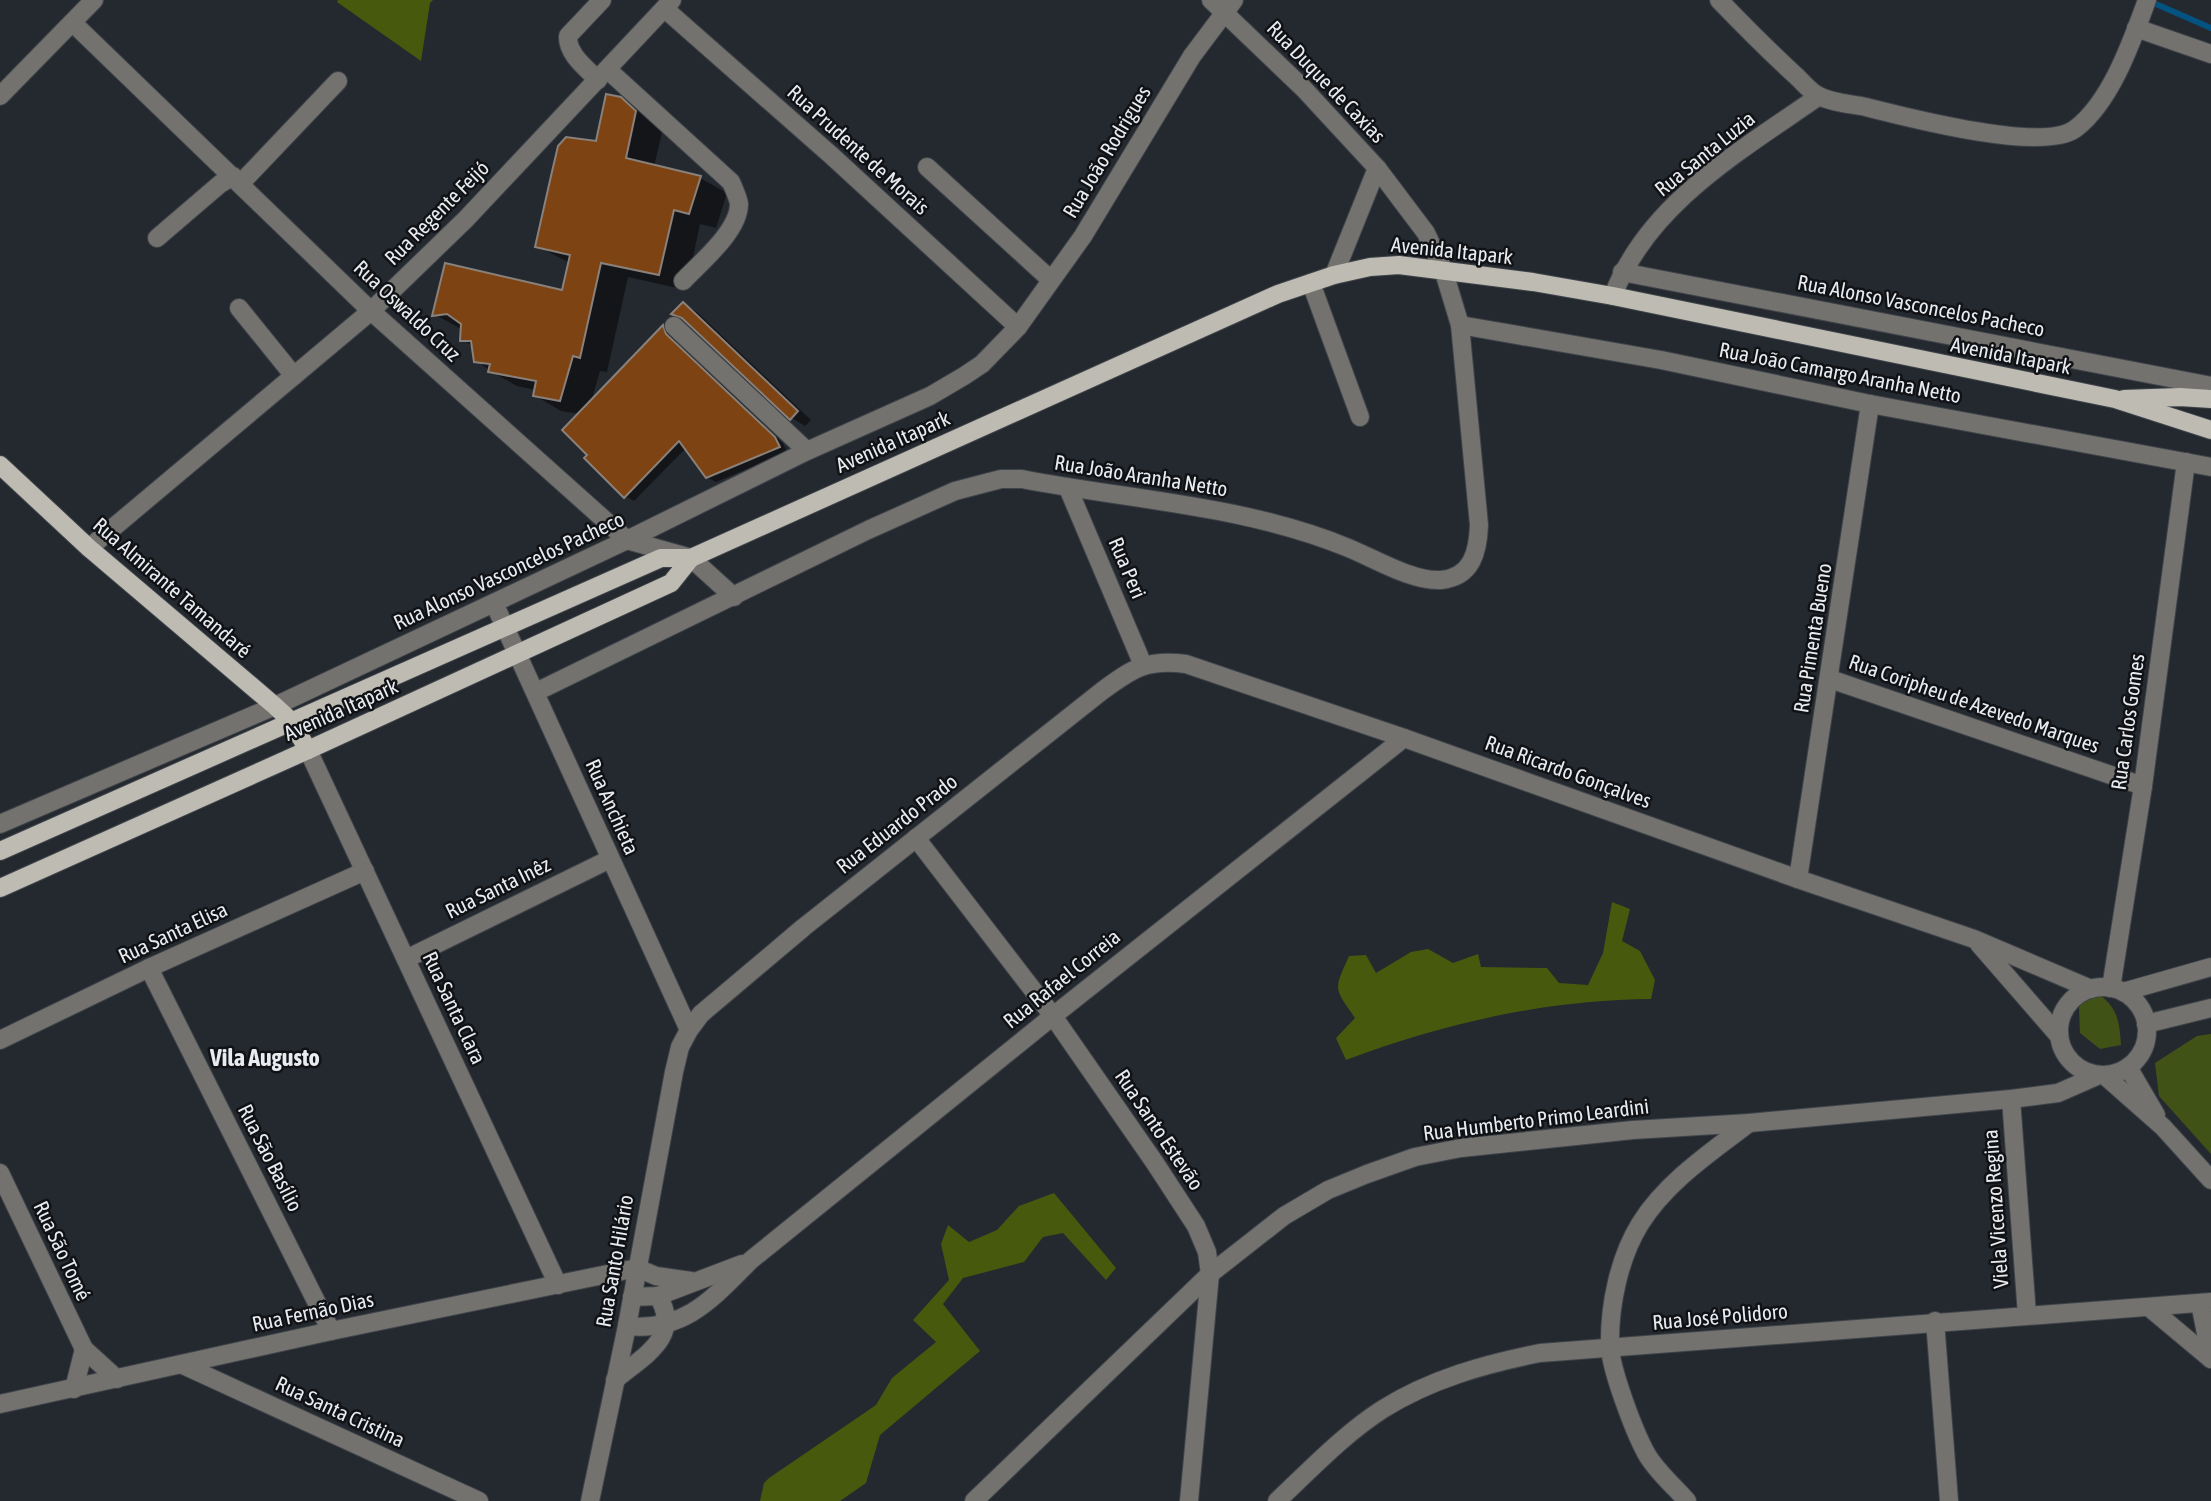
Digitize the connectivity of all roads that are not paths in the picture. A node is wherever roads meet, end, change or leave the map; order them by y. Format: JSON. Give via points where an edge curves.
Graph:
{"nodes":[{"id":1,"x":94,"y":0,"type":"edge"},
{"id":2,"x":602,"y":0,"type":"edge"},
{"id":3,"x":1719,"y":0,"type":"edge"},
{"id":4,"x":668,"y":4,"type":"edge"},
{"id":5,"x":1223,"y":4,"type":"edge"},
{"id":6,"x":2142,"y":14,"type":"edge"},
{"id":7,"x":73,"y":23,"type":"junction"},
{"id":8,"x":2211,"y":54,"type":"edge"},
{"id":9,"x":603,"y":75,"type":"junction"},
{"id":10,"x":338,"y":81,"type":"dead end"},
{"id":11,"x":3,"y":87,"type":"edge"},
{"id":12,"x":1819,"y":96,"type":"junction"},
{"id":13,"x":927,"y":167,"type":"dead end"},
{"id":14,"x":1377,"y":168,"type":"junction"},
{"id":15,"x":237,"y":180,"type":"junction"},
{"id":16,"x":156,"y":238,"type":"dead end"},
{"id":17,"x":1443,"y":269,"type":"junction"},
{"id":18,"x":1622,"y":272,"type":"junction"},
{"id":19,"x":1334,"y":275,"type":"junction"},
{"id":20,"x":1051,"y":280,"type":"junction"},
{"id":21,"x":683,"y":281,"type":"dead end"},
{"id":22,"x":1311,"y":283,"type":"junction"},
{"id":23,"x":1613,"y":296,"type":"junction"},
{"id":24,"x":240,"y":308,"type":"dead end"},
{"id":25,"x":371,"y":312,"type":"junction"},
{"id":26,"x":1460,"y":325,"type":"junction"},
{"id":27,"x":674,"y":326,"type":"dead end"},
{"id":28,"x":1018,"y":327,"type":"junction"},
{"id":29,"x":294,"y":376,"type":"junction"},
{"id":30,"x":2211,"y":386,"type":"edge"},
{"id":31,"x":2115,"y":399,"type":"junction"},
{"id":32,"x":2211,"y":399,"type":"edge"},
{"id":33,"x":1870,"y":404,"type":"junction"},
{"id":34,"x":1360,"y":417,"type":"dead end"},
{"id":35,"x":2211,"y":430,"type":"edge"},
{"id":36,"x":807,"y":451,"type":"junction"},
{"id":37,"x":2186,"y":462,"type":"junction"},
{"id":38,"x":0,"y":465,"type":"edge"},
{"id":39,"x":2211,"y":467,"type":"edge"},
{"id":40,"x":1068,"y":488,"type":"junction"},
{"id":41,"x":627,"y":540,"type":"junction"},
{"id":42,"x":89,"y":548,"type":"junction"},
{"id":43,"x":691,"y":558,"type":"junction"},
{"id":44,"x":734,"y":597,"type":"junction"},
{"id":45,"x":494,"y":603,"type":"junction"},
{"id":46,"x":506,"y":626,"type":"junction"},
{"id":47,"x":518,"y":653,"type":"junction"},
{"id":48,"x":1143,"y":666,"type":"junction"},
{"id":49,"x":1830,"y":679,"type":"junction"},
{"id":50,"x":536,"y":692,"type":"junction"},
{"id":51,"x":275,"y":706,"type":"junction"},
{"id":52,"x":291,"y":721,"type":"junction"},
{"id":53,"x":1404,"y":737,"type":"junction"},
{"id":54,"x":308,"y":750,"type":"junction"},
{"id":55,"x":2143,"y":786,"type":"junction"},
{"id":56,"x":170,"y":812,"type":"junction"},
{"id":57,"x":0,"y":824,"type":"edge"},
{"id":58,"x":916,"y":838,"type":"junction"},
{"id":59,"x":0,"y":851,"type":"edge"},
{"id":60,"x":610,"y":859,"type":"junction"},
{"id":61,"x":365,"y":871,"type":"junction"},
{"id":62,"x":1798,"y":879,"type":"junction"},
{"id":63,"x":0,"y":888,"type":"edge"},
{"id":64,"x":1974,"y":939,"type":"junction"},
{"id":65,"x":406,"y":959,"type":"junction"},
{"id":66,"x":2211,"y":967,"type":"edge"},
{"id":67,"x":149,"y":968,"type":"junction"},
{"id":68,"x":2091,"y":989,"type":"junction"},
{"id":69,"x":2117,"y":990,"type":"junction"},
{"id":70,"x":2211,"y":1008,"type":"edge"},
{"id":71,"x":1053,"y":1016,"type":"junction"},
{"id":72,"x":2146,"y":1024,"type":"junction"},
{"id":73,"x":689,"y":1030,"type":"junction"},
{"id":74,"x":2059,"y":1036,"type":"junction"},
{"id":75,"x":0,"y":1040,"type":"edge"},
{"id":76,"x":2077,"y":1067,"type":"junction"},
{"id":77,"x":2128,"y":1067,"type":"junction"},
{"id":78,"x":2101,"y":1075,"type":"junction"},
{"id":79,"x":2058,"y":1093,"type":"junction"},
{"id":80,"x":2011,"y":1099,"type":"junction"},
{"id":81,"x":1749,"y":1123,"type":"junction"},
{"id":82,"x":2163,"y":1127,"type":"junction"},
{"id":83,"x":0,"y":1173,"type":"edge"},
{"id":84,"x":2211,"y":1180,"type":"edge"},
{"id":85,"x":751,"y":1260,"type":"junction"},
{"id":86,"x":637,"y":1268,"type":"junction"},
{"id":87,"x":1210,"y":1274,"type":"junction"},
{"id":88,"x":697,"y":1282,"type":"junction"},
{"id":89,"x":558,"y":1285,"type":"junction"},
{"id":90,"x":658,"y":1296,"type":"junction"},
{"id":91,"x":632,"y":1297,"type":"junction"},
{"id":92,"x":2205,"y":1303,"type":"edge"},
{"id":93,"x":2150,"y":1308,"type":"junction"},
{"id":94,"x":2027,"y":1315,"type":"junction"},
{"id":95,"x":1935,"y":1321,"type":"junction"},
{"id":96,"x":667,"y":1325,"type":"junction"},
{"id":97,"x":626,"y":1326,"type":"junction"},
{"id":98,"x":331,"y":1331,"type":"junction"},
{"id":99,"x":84,"y":1349,"type":"junction"},
{"id":100,"x":1610,"y":1349,"type":"junction"},
{"id":101,"x":2211,"y":1359,"type":"edge"},
{"id":102,"x":183,"y":1365,"type":"junction"},
{"id":103,"x":117,"y":1379,"type":"junction"},
{"id":104,"x":615,"y":1380,"type":"junction"},
{"id":105,"x":74,"y":1389,"type":"junction"},
{"id":106,"x":0,"y":1404,"type":"edge"},
{"id":107,"x":479,"y":1501,"type":"edge"},
{"id":108,"x":590,"y":1501,"type":"edge"},
{"id":109,"x":974,"y":1501,"type":"edge"},
{"id":110,"x":1189,"y":1501,"type":"edge"},
{"id":111,"x":1277,"y":1501,"type":"edge"},
{"id":112,"x":1687,"y":1501,"type":"edge"},
{"id":113,"x":1949,"y":1501,"type":"edge"}],
"edges":[{"from":1,"to":7,"type":"street"},
{"from":2,"to":9,"type":"street","via":[[568,36],[567,43],[571,52]]},
{"from":3,"to":12,"type":"street"},
{"from":4,"to":9,"type":"street","name":"Rua Regente Feijó"},
{"from":4,"to":28,"type":"street","name":"Rua Prudente de Morais"},
{"from":5,"to":14,"type":"street","name":"Rua Duque de Caxias"},
{"from":5,"to":20,"type":"street","name":"Rua João Rodrigues","via":[[1083,236]]},
{"from":6,"to":8,"type":"street"},
{"from":6,"to":12,"type":"street","via":[[2121,65],[2092,112],[2074,130],[2061,135],[2009,135]]},
{"from":7,"to":11,"type":"street"},
{"from":7,"to":15,"type":"street","name":"Rua Oswaldo Cruz"},
{"from":9,"to":21,"type":"street","via":[[732,182],[739,203],[735,221]]},
{"from":9,"to":25,"type":"street","name":"Rua Regente Feijó"},
{"from":10,"to":15,"type":"street"},
{"from":12,"to":18,"type":"street","name":"Rua Santa Luzia","via":[[1715,169],[1674,205]]},
{"from":13,"to":20,"type":"street"},
{"from":14,"to":17,"type":"street","name":"Rua Duque de Caxias","via":[[1426,233]]},
{"from":14,"to":19,"type":"street","name":"Rua Duque de Caxias"},
{"from":15,"to":16,"type":"street","via":[[219,184]]},
{"from":15,"to":25,"type":"street","name":"Rua Oswaldo Cruz"},
{"from":17,"to":19,"type":"main road","name":"Avenida Itapark","via":[[1399,265]]},
{"from":17,"to":23,"type":"main road","name":"Avenida Itapark"},
{"from":17,"to":26,"type":"street","name":"Rua João Aranha Netto"},
{"from":18,"to":23,"type":"street","name":"Rua Santa Luzia"},
{"from":18,"to":30,"type":"street","name":"Rua Alonso Vasconcelos Pacheco"},
{"from":19,"to":22,"type":"main road","name":"Avenida Itapark"},
{"from":20,"to":28,"type":"street","name":"Rua João Rodrigues"},
{"from":22,"to":34,"type":"street"},
{"from":22,"to":43,"type":"main road","name":"Avenida Itapark"},
{"from":23,"to":31,"type":"main road","name":"Avenida Itapark"},
{"from":24,"to":29,"type":"street"},
{"from":25,"to":29,"type":"street","name":"Rua Regente Feijó"},
{"from":25,"to":41,"type":"street","name":"Rua Oswaldo Cruz"},
{"from":26,"to":33,"type":"street","name":"Rua João Camargo Aranha Netto","via":[[1661,360]]},
{"from":26,"to":40,"type":"street","name":"Rua João Aranha Netto","via":[[1479,536],[1472,562],[1452,577],[1424,579],[1284,525]]},
{"from":27,"to":36,"type":"street"},
{"from":28,"to":36,"type":"street","name":"Rua Alonso Vasconcelos Pacheco","via":[[982,363],[930,396]]},
{"from":29,"to":42,"type":"street","name":"Rua Regente Feijó"},
{"from":31,"to":32,"type":"main road"},
{"from":31,"to":35,"type":"main road","name":"Avenida Itapark"},
{"from":33,"to":37,"type":"street","name":"Rua João Camargo Aranha Netto"},
{"from":33,"to":49,"type":"street","name":"Rua Pimenta Bueno"},
{"from":36,"to":41,"type":"street","name":"Rua Alonso Vasconcelos Pacheco"},
{"from":37,"to":39,"type":"street","name":"Rua João Camargo Aranha Netto"},
{"from":37,"to":55,"type":"street","name":"Rua Carlos Gomes"},
{"from":38,"to":42,"type":"main road","name":"Rua Almirante Tamandaré"},
{"from":40,"to":44,"type":"street","name":"Rua João Aranha Netto","via":[[1001,479],[955,491]]},
{"from":40,"to":48,"type":"street","name":"Rua Peri"},
{"from":41,"to":43,"type":"street","name":"Rua Oswaldo Cruz"},
{"from":41,"to":45,"type":"street","name":"Rua Alonso Vasconcelos Pacheco"},
{"from":42,"to":51,"type":"main road","name":"Rua Almirante Tamandaré"},
{"from":43,"to":44,"type":"street","name":"Rua Oswaldo Cruz"},
{"from":43,"to":46,"type":"main road","name":"Avenida Itapark","via":[[661,558]]},
{"from":43,"to":47,"type":"main road","name":"Avenida Itapark","via":[[671,583]]},
{"from":44,"to":50,"type":"street","name":"Rua João Aranha Netto"},
{"from":45,"to":46,"type":"street","name":"Rua Anchieta"},
{"from":45,"to":51,"type":"street","name":"Rua Alonso Vasconcelos Pacheco"},
{"from":46,"to":47,"type":"street","name":"Rua Anchieta"},
{"from":46,"to":52,"type":"main road","name":"Avenida Itapark"},
{"from":47,"to":50,"type":"street","name":"Rua Anchieta"},
{"from":47,"to":54,"type":"main road","name":"Avenida Itapark"},
{"from":48,"to":53,"type":"street","name":"Rua Ricardo Gonçalves","via":[[1186,664]]},
{"from":48,"to":58,"type":"street","name":"Rua Eduardo Prado","via":[[1102,691]]},
{"from":49,"to":55,"type":"street","name":"Rua Coripheu de Azevedo Marques"},
{"from":49,"to":62,"type":"street","name":"Rua Pimenta Bueno"},
{"from":50,"to":60,"type":"street","name":"Rua Anchieta"},
{"from":51,"to":52,"type":"main road","name":"Rua Almirante Tamandaré"},
{"from":51,"to":57,"type":"street","name":"Rua Alonso Vasconcelos Pacheco"},
{"from":52,"to":54,"type":"main road","name":"Rua Almirante Tamandaré"},
{"from":52,"to":56,"type":"main road","via":[[288,740],[278,753]]},
{"from":52,"to":59,"type":"main road","name":"Avenida Itapark"},
{"from":53,"to":62,"type":"street","name":"Rua Ricardo Gonçalves"},
{"from":53,"to":71,"type":"street","name":"Rua Rafael Correia"},
{"from":54,"to":56,"type":"main road","name":"Avenida Itapark"},
{"from":54,"to":61,"type":"street","name":"Rua Santa Clara"},
{"from":55,"to":69,"type":"street","name":"Rua Carlos Gomes"},
{"from":56,"to":63,"type":"main road","name":"Avenida Itapark"},
{"from":58,"to":71,"type":"street","name":"Rua Santo Estevão"},
{"from":58,"to":73,"type":"street","name":"Rua Eduardo Prado","via":[[701,1014]]},
{"from":60,"to":65,"type":"street","name":"Rua Santa Inêz"},
{"from":60,"to":73,"type":"street","name":"Rua Anchieta"},
{"from":61,"to":65,"type":"street","name":"Rua Santa Clara"},
{"from":61,"to":67,"type":"street","name":"Rua Santa Elisa"},
{"from":62,"to":64,"type":"street","name":"Rua Ricardo Gonçalves"},
{"from":64,"to":68,"type":"street","name":"Rua Ricardo Gonçalves"},
{"from":64,"to":74,"type":"street","name":"Rua Ricardo Gonçalves"},
{"from":65,"to":89,"type":"street","name":"Rua Santa Clara"},
{"from":66,"to":69,"type":"street"},
{"from":67,"to":75,"type":"street","name":"Rua Santa Elisa"},
{"from":67,"to":98,"type":"street","name":"Rua São Basílio"},
{"from":68,"to":69,"type":"street"},
{"from":68,"to":74,"type":"street","via":[[2070,1002],[2059,1024]]},
{"from":69,"to":72,"type":"street","via":[[2134,1000]]},
{"from":70,"to":72,"type":"street"},
{"from":71,"to":85,"type":"street","name":"Rua Rafael Correia"},
{"from":71,"to":87,"type":"street","name":"Rua Santo Estevão","via":[[1196,1226]]},
{"from":72,"to":77,"type":"street","via":[[2143,1048]]},
{"from":73,"to":86,"type":"street","name":"Rua Santo Hilário","via":[[671,1085]]},
{"from":74,"to":76,"type":"street"},
{"from":76,"to":78,"type":"street"},
{"from":76,"to":79,"type":"street"},
{"from":77,"to":78,"type":"street"},
{"from":77,"to":82,"type":"street"},
{"from":78,"to":79,"type":"street","name":"Rua Humberto Primo Leardini"},
{"from":78,"to":82,"type":"street"},
{"from":79,"to":80,"type":"street","name":"Rua Humberto Primo Leardini"},
{"from":80,"to":81,"type":"street","name":"Rua Humberto Primo Leardini"},
{"from":80,"to":94,"type":"street","name":"Viela Vicenzo Regina"},
{"from":81,"to":87,"type":"street","name":"Rua Humberto Primo Leardini","via":[[1543,1139],[1415,1157],[1328,1190],[1284,1216]]},
{"from":81,"to":100,"type":"street","via":[[1692,1167],[1641,1223],[1624,1255]]},
{"from":82,"to":84,"type":"street"},
{"from":83,"to":99,"type":"street","name":"Rua São Tomé"},
{"from":85,"to":88,"type":"street","name":"Rua Rafael Correia"},
{"from":85,"to":96,"type":"street","name":"Rua Rafael Correia","via":[[709,1299]]},
{"from":86,"to":88,"type":"street"},
{"from":86,"to":89,"type":"street","name":"Rua Fernão Dias"},
{"from":86,"to":91,"type":"street","name":"Rua Santo Hilário"},
{"from":87,"to":109,"type":"street","name":"Rua Humberto Primo Leardini"},
{"from":87,"to":110,"type":"street","name":"Rua Santo Estevão"},
{"from":88,"to":90,"type":"street","name":"Rua Rafael Correia"},
{"from":89,"to":98,"type":"street","name":"Rua Fernão Dias"},
{"from":90,"to":91,"type":"street","name":"Rua Rafael Correia"},
{"from":90,"to":96,"type":"street"},
{"from":91,"to":97,"type":"street","name":"Rua Santo Hilário"},
{"from":92,"to":93,"type":"street","name":"Rua José Polidoro"},
{"from":92,"to":101,"type":"street"},
{"from":93,"to":94,"type":"street","name":"Rua José Polidoro"},
{"from":93,"to":101,"type":"street"},
{"from":94,"to":95,"type":"street","name":"Rua José Polidoro"},
{"from":95,"to":100,"type":"street","name":"Rua José Polidoro"},
{"from":95,"to":113,"type":"street"},
{"from":96,"to":97,"type":"street","name":"Rua Rafael Correia"},
{"from":96,"to":104,"type":"street","via":[[653,1348]]},
{"from":97,"to":104,"type":"street","name":"Rua Santo Hilário"},
{"from":98,"to":102,"type":"street","name":"Rua Fernão Dias"},
{"from":99,"to":103,"type":"street","name":"Rua São Tomé"},
{"from":99,"to":105,"type":"street"},
{"from":100,"to":111,"type":"street","name":"Rua José Polidoro","via":[[1539,1353],[1440,1380],[1384,1409],[1343,1439]]},
{"from":100,"to":112,"type":"street","via":[[1646,1455]]},
{"from":102,"to":103,"type":"street","name":"Rua Fernão Dias"},
{"from":102,"to":107,"type":"street","name":"Rua Santa Cristina"},
{"from":103,"to":105,"type":"street","name":"Rua Fernão Dias"},
{"from":104,"to":108,"type":"street","name":"Rua Santo Hilário"},
{"from":105,"to":106,"type":"street","name":"Rua Fernão Dias"}]}
